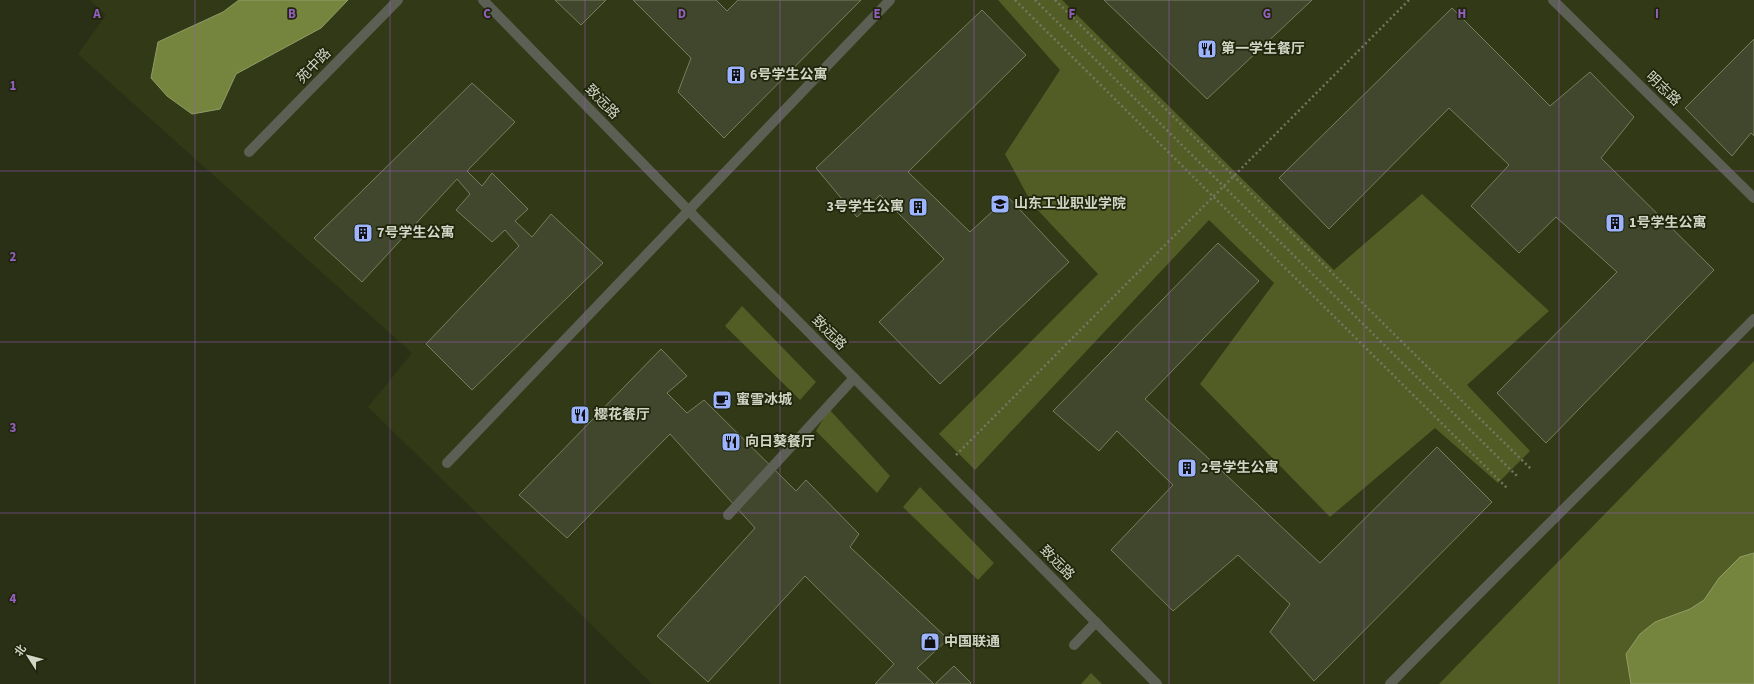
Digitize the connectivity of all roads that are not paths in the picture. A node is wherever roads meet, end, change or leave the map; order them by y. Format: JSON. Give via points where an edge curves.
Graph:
{"nodes":[{"id":1,"x":398,"y":0,"type":"edge"},
{"id":2,"x":483,"y":0,"type":"edge"},
{"id":3,"x":890,"y":0,"type":"edge"},
{"id":4,"x":1553,"y":0,"type":"edge"},
{"id":5,"x":249,"y":152,"type":"dead end"},
{"id":6,"x":1754,"y":198,"type":"edge"},
{"id":7,"x":689,"y":211,"type":"junction"},
{"id":8,"x":1754,"y":319,"type":"edge"},
{"id":9,"x":854,"y":378,"type":"junction"},
{"id":10,"x":447,"y":463,"type":"dead end"},
{"id":11,"x":728,"y":514,"type":"dead end"},
{"id":12,"x":1096,"y":622,"type":"junction"},
{"id":13,"x":1074,"y":645,"type":"dead end"},
{"id":14,"x":1157,"y":684,"type":"edge"},
{"id":15,"x":1390,"y":684,"type":"edge"}],
"edges":[{"from":1,"to":5,"type":"lane","name":"苑中路"},
{"from":2,"to":7,"type":"lane","name":"致远路"},
{"from":3,"to":7,"type":"lane"},
{"from":4,"to":6,"type":"lane","name":"明志路"},
{"from":7,"to":9,"type":"lane","name":"致远路"},
{"from":7,"to":10,"type":"lane"},
{"from":8,"to":15,"type":"lane"},
{"from":9,"to":11,"type":"lane"},
{"from":9,"to":12,"type":"lane","name":"致远路"},
{"from":12,"to":13,"type":"lane"},
{"from":12,"to":14,"type":"lane","name":"致远路"}]}
